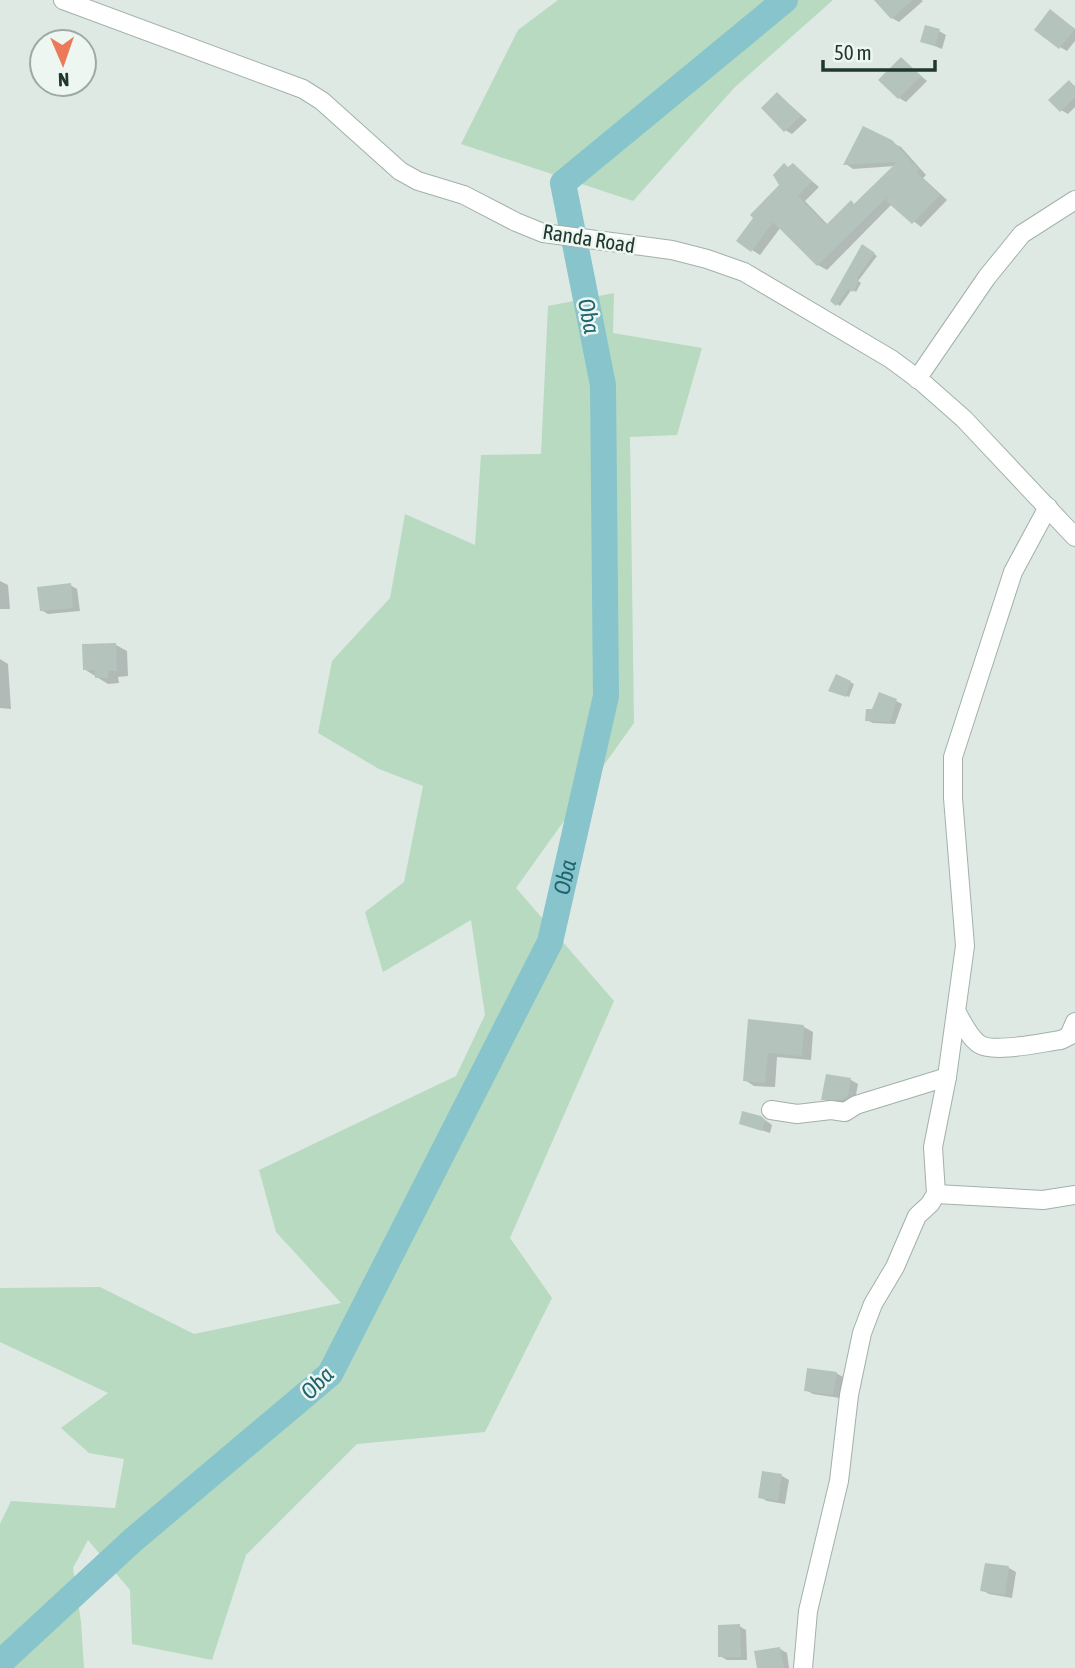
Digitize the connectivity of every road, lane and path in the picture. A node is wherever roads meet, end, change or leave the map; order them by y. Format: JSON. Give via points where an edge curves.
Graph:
{"nodes":[{"id":1,"x":63,"y":0,"type":"edge"},
{"id":2,"x":1075,"y":200,"type":"edge"},
{"id":3,"x":917,"y":379,"type":"junction"},
{"id":4,"x":1048,"y":507,"type":"junction"},
{"id":5,"x":1075,"y":537,"type":"edge"},
{"id":6,"x":957,"y":1013,"type":"junction"},
{"id":7,"x":1075,"y":1022,"type":"edge"},
{"id":8,"x":947,"y":1077,"type":"junction"},
{"id":9,"x":771,"y":1110,"type":"dead end"},
{"id":10,"x":936,"y":1194,"type":"junction"},
{"id":11,"x":1075,"y":1195,"type":"edge"},
{"id":12,"x":801,"y":1668,"type":"edge"}],
"edges":[{"from":1,"to":3,"type":"street","name":"Randa Road","via":[[303,89],[400,171],[464,195],[534,230],[672,250],[744,272]]},
{"from":2,"to":3,"type":"street","via":[[1022,233]]},
{"from":3,"to":4,"type":"street","name":"Randa Road","via":[[964,419]]},
{"from":4,"to":5,"type":"street","name":"Randa Road"},
{"from":4,"to":6,"type":"street","via":[[1013,572],[953,757],[965,933]]},
{"from":6,"to":7,"type":"street","via":[[980,1045],[994,1048],[1062,1040]]},
{"from":6,"to":8,"type":"street"},
{"from":8,"to":9,"type":"street","via":[[845,1112]]},
{"from":8,"to":10,"type":"street","via":[[933,1147]]},
{"from":10,"to":11,"type":"street","via":[[1043,1200]]},
{"from":10,"to":12,"type":"street","via":[[917,1216],[862,1334],[839,1481],[808,1611]]}]}
